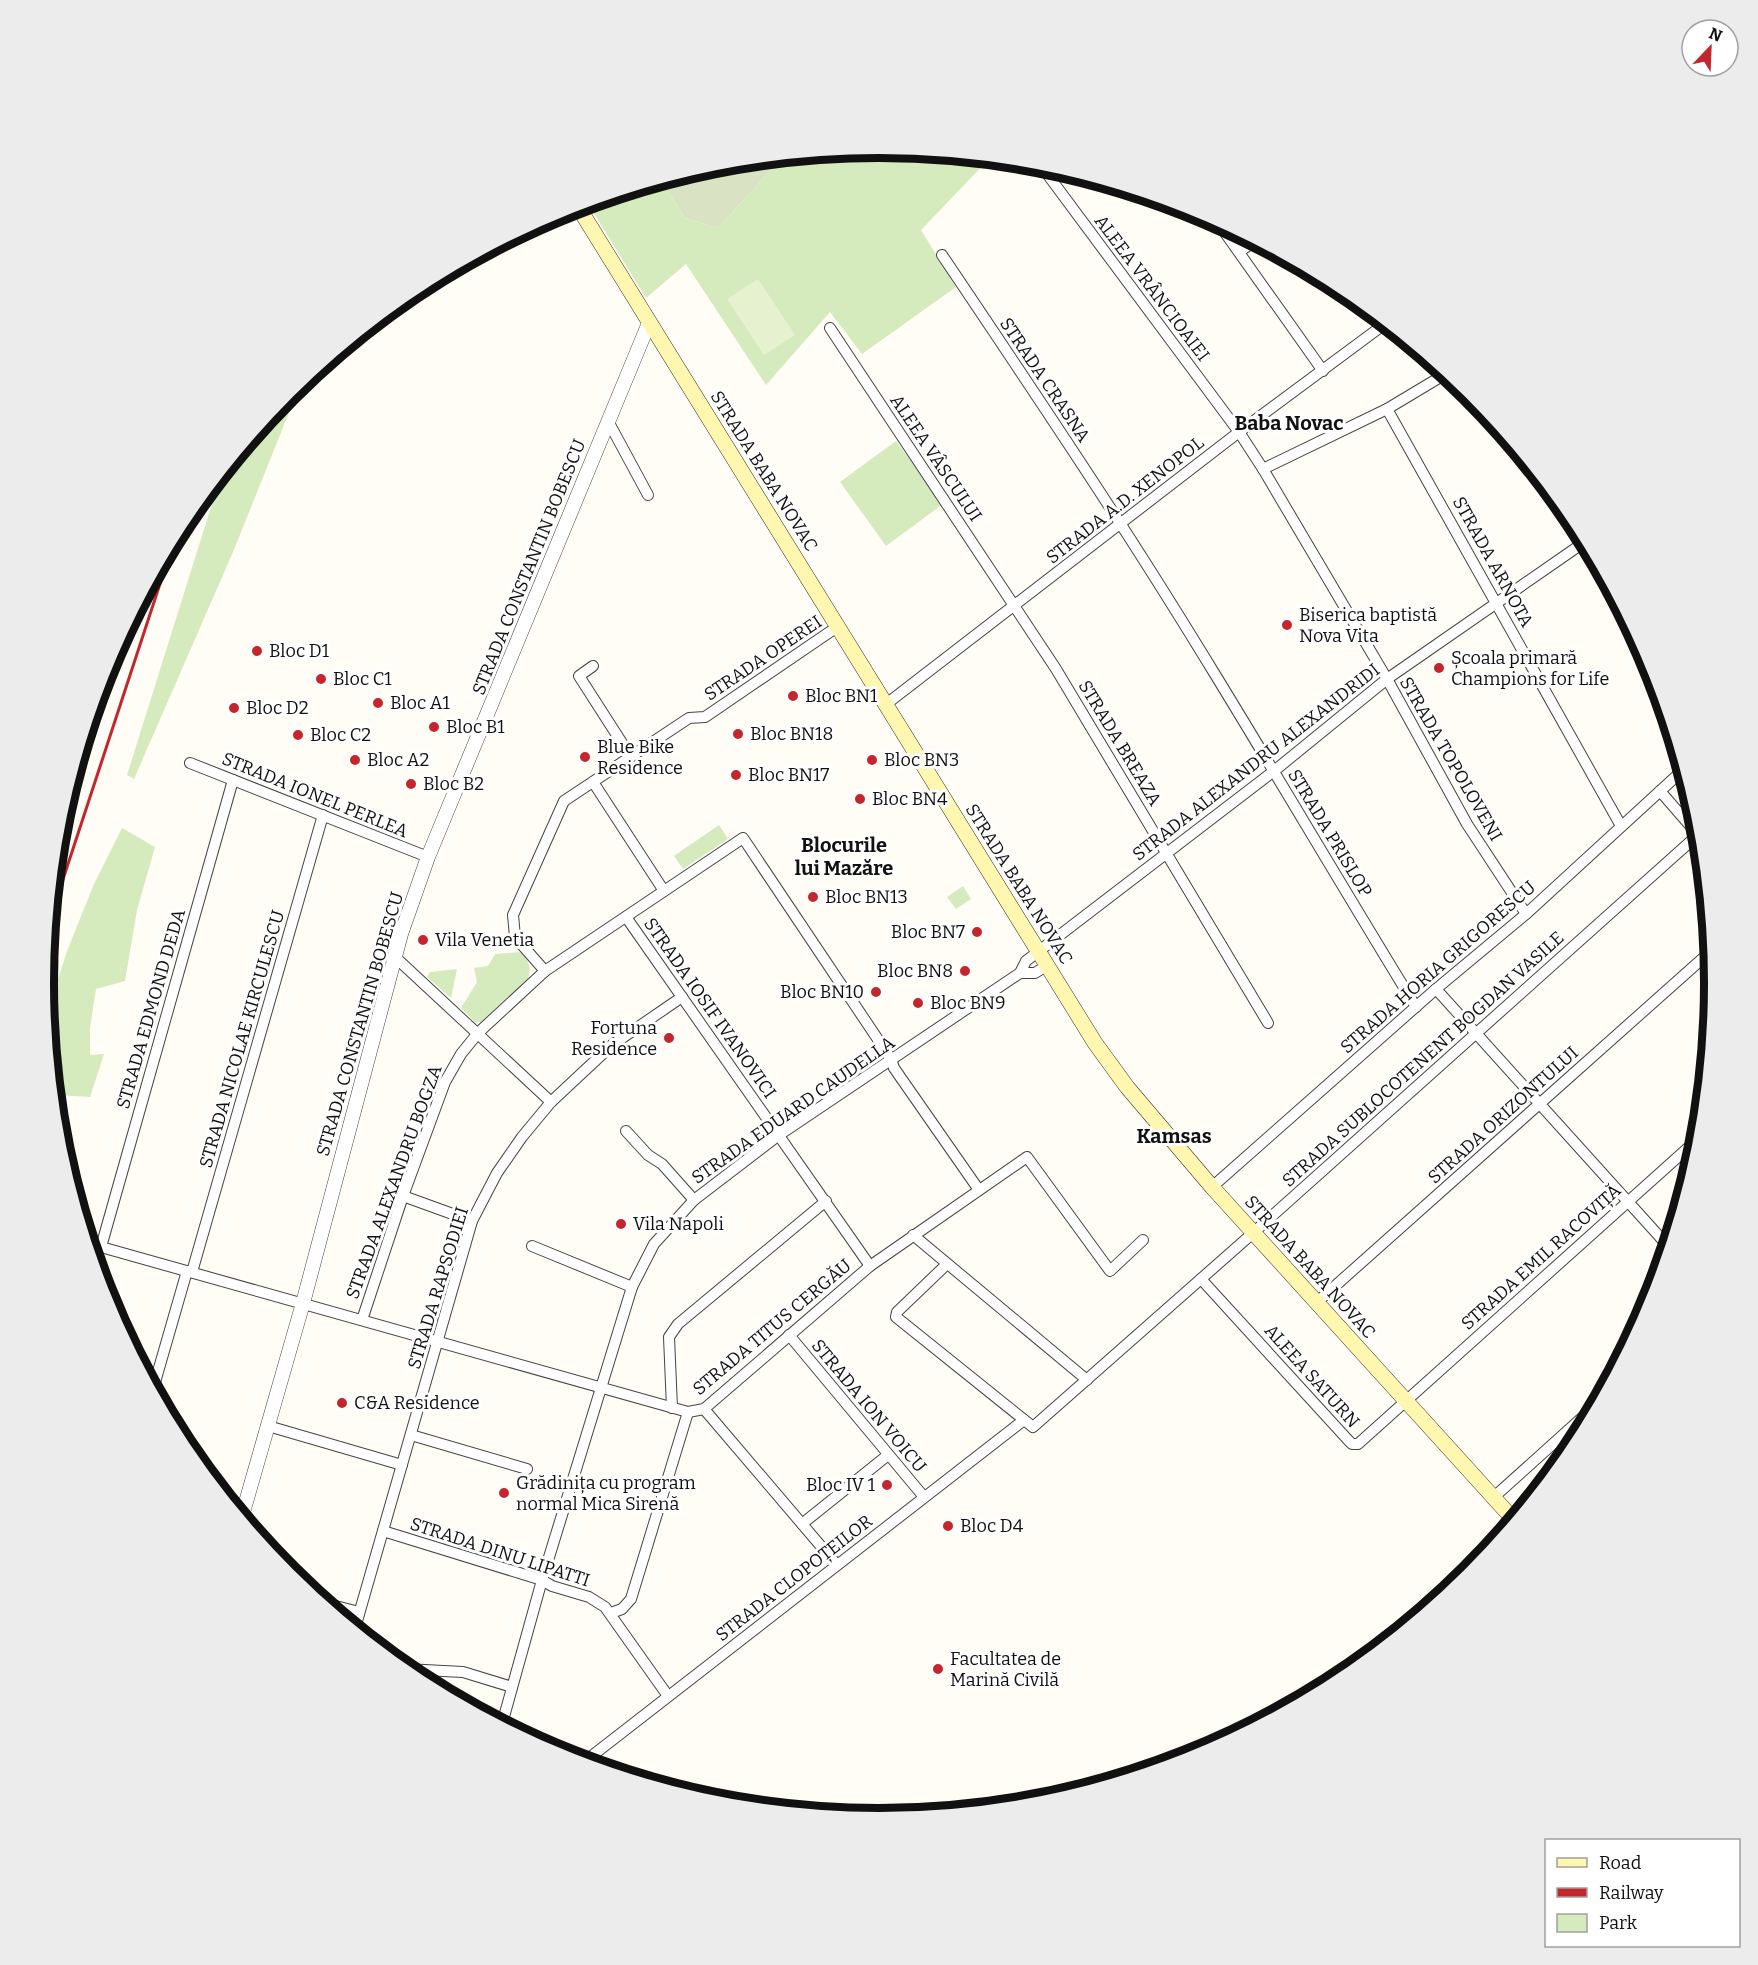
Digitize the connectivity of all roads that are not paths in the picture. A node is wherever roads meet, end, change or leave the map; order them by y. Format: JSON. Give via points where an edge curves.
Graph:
{"nodes":[{"id":1,"x":1048,"y":175,"type":"edge"},
{"id":2,"x":582,"y":213,"type":"edge"},
{"id":3,"x":1227,"y":235,"type":"edge"},
{"id":4,"x":1249,"y":245,"type":"edge"},
{"id":5,"x":1239,"y":252,"type":"junction"},
{"id":6,"x":942,"y":255,"type":"dead end"},
{"id":7,"x":649,"y":323,"type":"junction"},
{"id":8,"x":1380,"y":327,"type":"edge"},
{"id":9,"x":830,"y":328,"type":"dead end"},
{"id":10,"x":1323,"y":371,"type":"junction"},
{"id":11,"x":1439,"y":378,"type":"edge"},
{"id":12,"x":1387,"y":409,"type":"junction"},
{"id":13,"x":608,"y":421,"type":"junction"},
{"id":14,"x":1239,"y":432,"type":"junction"},
{"id":15,"x":1263,"y":469,"type":"junction"},
{"id":16,"x":648,"y":495,"type":"dead end"},
{"id":17,"x":1121,"y":523,"type":"junction"},
{"id":18,"x":1578,"y":546,"type":"edge"},
{"id":19,"x":1497,"y":602,"type":"junction"},
{"id":20,"x":1014,"y":606,"type":"junction"},
{"id":21,"x":837,"y":627,"type":"junction"},
{"id":22,"x":593,"y":666,"type":"dead end"},
{"id":23,"x":1387,"y":680,"type":"junction"},
{"id":24,"x":885,"y":705,"type":"junction"},
{"id":25,"x":631,"y":757,"type":"junction"},
{"id":26,"x":190,"y":763,"type":"dead end"},
{"id":27,"x":1274,"y":771,"type":"junction"},
{"id":28,"x":1677,"y":775,"type":"edge"},
{"id":29,"x":233,"y":780,"type":"junction"},
{"id":30,"x":593,"y":782,"type":"junction"},
{"id":31,"x":1660,"y":790,"type":"junction"},
{"id":32,"x":323,"y":815,"type":"junction"},
{"id":33,"x":1688,"y":822,"type":"edge"},
{"id":34,"x":1621,"y":826,"type":"junction"},
{"id":35,"x":1691,"y":842,"type":"edge"},
{"id":36,"x":1167,"y":854,"type":"junction"},
{"id":37,"x":428,"y":857,"type":"junction"},
{"id":38,"x":664,"y":891,"type":"junction"},
{"id":39,"x":1526,"y":914,"type":"junction"},
{"id":40,"x":626,"y":916,"type":"junction"},
{"id":41,"x":1038,"y":952,"type":"junction"},
{"id":42,"x":395,"y":957,"type":"junction"},
{"id":43,"x":1703,"y":958,"type":"edge"},
{"id":44,"x":1046,"y":966,"type":"junction"},
{"id":45,"x":544,"y":971,"type":"junction"},
{"id":46,"x":1020,"y":973,"type":"junction"},
{"id":47,"x":1436,"y":989,"type":"junction"},
{"id":48,"x":682,"y":997,"type":"junction"},
{"id":49,"x":1416,"y":1007,"type":"junction"},
{"id":50,"x":1268,"y":1023,"type":"dead end"},
{"id":51,"x":478,"y":1033,"type":"junction"},
{"id":52,"x":1477,"y":1034,"type":"junction"},
{"id":53,"x":891,"y":1059,"type":"junction"},
{"id":54,"x":552,"y":1102,"type":"junction"},
{"id":55,"x":1540,"y":1104,"type":"junction"},
{"id":56,"x":626,"y":1131,"type":"dead end"},
{"id":57,"x":779,"y":1135,"type":"junction"},
{"id":58,"x":1687,"y":1149,"type":"edge"},
{"id":59,"x":1212,"y":1187,"type":"junction"},
{"id":60,"x":979,"y":1190,"type":"junction"},
{"id":61,"x":403,"y":1196,"type":"junction"},
{"id":62,"x":694,"y":1200,"type":"junction"},
{"id":63,"x":826,"y":1201,"type":"junction"},
{"id":64,"x":1628,"y":1202,"type":"junction"},
{"id":65,"x":472,"y":1221,"type":"junction"},
{"id":66,"x":1253,"y":1233,"type":"junction"},
{"id":67,"x":913,"y":1235,"type":"junction"},
{"id":68,"x":1143,"y":1240,"type":"dead end"},
{"id":69,"x":1662,"y":1240,"type":"edge"},
{"id":70,"x":532,"y":1246,"type":"dead end"},
{"id":71,"x":947,"y":1264,"type":"junction"},
{"id":72,"x":870,"y":1266,"type":"junction"},
{"id":73,"x":190,"y":1272,"type":"junction"},
{"id":74,"x":1201,"y":1279,"type":"junction"},
{"id":75,"x":632,"y":1287,"type":"junction"},
{"id":76,"x":1316,"y":1303,"type":"junction"},
{"id":77,"x":303,"y":1304,"type":"junction"},
{"id":78,"x":362,"y":1320,"type":"junction"},
{"id":79,"x":789,"y":1335,"type":"junction"},
{"id":80,"x":438,"y":1342,"type":"junction"},
{"id":81,"x":156,"y":1379,"type":"edge"},
{"id":82,"x":1087,"y":1380,"type":"junction"},
{"id":83,"x":600,"y":1387,"type":"junction"},
{"id":84,"x":1406,"y":1401,"type":"junction"},
{"id":85,"x":672,"y":1408,"type":"junction"},
{"id":86,"x":704,"y":1409,"type":"junction"},
{"id":87,"x":688,"y":1412,"type":"junction"},
{"id":88,"x":1029,"y":1423,"type":"junction"},
{"id":89,"x":1576,"y":1423,"type":"edge"},
{"id":90,"x":268,"y":1426,"type":"junction"},
{"id":91,"x":411,"y":1435,"type":"junction"},
{"id":92,"x":888,"y":1455,"type":"junction"},
{"id":93,"x":402,"y":1465,"type":"junction"},
{"id":94,"x":527,"y":1468,"type":"dead end"},
{"id":95,"x":924,"y":1497,"type":"junction"},
{"id":96,"x":1494,"y":1497,"type":"junction"},
{"id":97,"x":244,"y":1509,"type":"edge"},
{"id":98,"x":1509,"y":1514,"type":"edge"},
{"id":99,"x":802,"y":1524,"type":"junction"},
{"id":100,"x":383,"y":1531,"type":"junction"},
{"id":101,"x":837,"y":1565,"type":"junction"},
{"id":102,"x":542,"y":1580,"type":"junction"},
{"id":103,"x":340,"y":1607,"type":"edge"},
{"id":104,"x":359,"y":1612,"type":"junction"},
{"id":105,"x":611,"y":1613,"type":"junction"},
{"id":106,"x":357,"y":1621,"type":"edge"},
{"id":107,"x":424,"y":1670,"type":"edge"},
{"id":108,"x":512,"y":1687,"type":"junction"},
{"id":109,"x":668,"y":1696,"type":"junction"},
{"id":110,"x":504,"y":1717,"type":"edge"},
{"id":111,"x":592,"y":1756,"type":"edge"}],
"edges":[{"from":1,"to":14,"type":"street","name":"ALEEA VRÂNCIOAIEI"},
{"from":2,"to":7,"type":"main road","name":"STRADA BABA NOVAC"},
{"from":3,"to":5,"type":"street"},
{"from":4,"to":5,"type":"street"},
{"from":5,"to":10,"type":"street"},
{"from":6,"to":17,"type":"street","name":"STRADA CRASNA"},
{"from":7,"to":13,"type":"street","name":"STRADA CONSTANTIN BOBESCU"},
{"from":7,"to":21,"type":"main road","name":"STRADA BABA NOVAC"},
{"from":8,"to":10,"type":"street","name":"STRADA A.D. XENOPOL"},
{"from":9,"to":20,"type":"street","name":"ALEEA VÂSCULUI"},
{"from":10,"to":14,"type":"street","name":"STRADA A.D. XENOPOL"},
{"from":11,"to":12,"type":"street"},
{"from":12,"to":15,"type":"street"},
{"from":12,"to":19,"type":"street","name":"STRADA ARNOTA"},
{"from":13,"to":16,"type":"street"},
{"from":13,"to":37,"type":"street","name":"STRADA CONSTANTIN BOBESCU"},
{"from":14,"to":15,"type":"street","name":"STRADA TOPOLOVENI"},
{"from":14,"to":17,"type":"street","name":"STRADA A.D. XENOPOL"},
{"from":15,"to":23,"type":"street","name":"STRADA TOPOLOVENI"},
{"from":17,"to":20,"type":"street","name":"STRADA A.D. XENOPOL"},
{"from":17,"to":27,"type":"street","name":"STRADA PRISLOP"},
{"from":18,"to":19,"type":"street","name":"STRADA ALEXANDRU ALEXANDRIDI"},
{"from":19,"to":23,"type":"street","name":"STRADA ALEXANDRU ALEXANDRIDI"},
{"from":19,"to":34,"type":"street","name":"STRADA ARNOTA"},
{"from":20,"to":24,"type":"street","name":"STRADA A.D. XENOPOL"},
{"from":20,"to":36,"type":"street","name":"STRADA BREAZA"},
{"from":21,"to":24,"type":"main road","name":"STRADA BABA NOVAC"},
{"from":21,"to":25,"type":"street","name":"STRADA OPEREI","via":[[705,717],[689,718]]},
{"from":22,"to":25,"type":"street","via":[[579,676]]},
{"from":23,"to":27,"type":"street","name":"STRADA ALEXANDRU ALEXANDRIDI"},
{"from":23,"to":39,"type":"street","name":"STRADA TOPOLOVENI","via":[[1467,824]]},
{"from":24,"to":41,"type":"main road","name":"STRADA BABA NOVAC"},
{"from":25,"to":30,"type":"street","name":"STRADA OPEREI"},
{"from":26,"to":29,"type":"street","name":"STRADA IONEL PERLEA"},
{"from":27,"to":36,"type":"street","name":"STRADA ALEXANDRU ALEXANDRIDI"},
{"from":27,"to":49,"type":"street","name":"STRADA PRISLOP"},
{"from":28,"to":31,"type":"street","name":"STRADA HORIA GRIGORESCU"},
{"from":29,"to":32,"type":"street","name":"STRADA IONEL PERLEA"},
{"from":29,"to":73,"type":"street","name":"STRADA EDMOND DEDA","via":[[101,1247]]},
{"from":30,"to":38,"type":"street","name":"STRADA IOSIF IVANOVICI"},
{"from":30,"to":45,"type":"street","name":"STRADA OPEREI","via":[[564,801],[513,915],[515,937]]},
{"from":31,"to":33,"type":"street"},
{"from":31,"to":34,"type":"street","name":"STRADA HORIA GRIGORESCU"},
{"from":32,"to":37,"type":"street","name":"STRADA IONEL PERLEA"},
{"from":32,"to":73,"type":"street","name":"STRADA NICOLAE KIRCULESCU"},
{"from":34,"to":39,"type":"street","name":"STRADA HORIA GRIGORESCU"},
{"from":35,"to":52,"type":"street","name":"STRADA SUBLOCOTENENT BOGDAN VASILE"},
{"from":36,"to":41,"type":"street","name":"STRADA ALEXANDRU ALEXANDRIDI"},
{"from":36,"to":50,"type":"street","name":"STRADA BREAZA"},
{"from":37,"to":42,"type":"street","name":"STRADA CONSTANTIN BOBESCU"},
{"from":38,"to":40,"type":"street","name":"STRADA ALEXANDRU BOGZA"},
{"from":38,"to":53,"type":"street","name":"STRADA ALEXANDRU BOGZA","via":[[743,838]]},
{"from":39,"to":47,"type":"street","name":"STRADA HORIA GRIGORESCU"},
{"from":40,"to":45,"type":"street","name":"STRADA ALEXANDRU BOGZA"},
{"from":40,"to":48,"type":"street","name":"STRADA IOSIF IVANOVICI"},
{"from":41,"to":44,"type":"main road","name":"STRADA BABA NOVAC"},
{"from":41,"to":46,"type":"street","name":"STRADA EDUARD CAUDELLA","via":[[1026,961]]},
{"from":42,"to":51,"type":"street"},
{"from":42,"to":77,"type":"street","name":"STRADA CONSTANTIN BOBESCU"},
{"from":43,"to":55,"type":"street","name":"STRADA ORIZONTULUI"},
{"from":44,"to":46,"type":"street","name":"STRADA EDUARD CAUDELLA","via":[[1035,973]]},
{"from":44,"to":59,"type":"main road","name":"STRADA BABA NOVAC","via":[[1127,1087]]},
{"from":45,"to":51,"type":"street","name":"STRADA ALEXANDRU BOGZA"},
{"from":46,"to":53,"type":"street","name":"STRADA EDUARD CAUDELLA"},
{"from":47,"to":49,"type":"street","name":"STRADA HORIA GRIGORESCU"},
{"from":47,"to":52,"type":"street"},
{"from":48,"to":54,"type":"street","name":"STRADA RAPSODIEI","via":[[612,1045]]},
{"from":48,"to":57,"type":"street","name":"STRADA IOSIF IVANOVICI"},
{"from":49,"to":59,"type":"street","name":"STRADA HORIA GRIGORESCU"},
{"from":51,"to":54,"type":"street"},
{"from":51,"to":61,"type":"street","name":"STRADA ALEXANDRU BOGZA","via":[[445,1082]]},
{"from":52,"to":55,"type":"street"},
{"from":52,"to":66,"type":"street","name":"STRADA SUBLOCOTENENT BOGDAN VASILE"},
{"from":53,"to":57,"type":"street","name":"STRADA EDUARD CAUDELLA"},
{"from":53,"to":60,"type":"street"},
{"from":54,"to":65,"type":"street","name":"STRADA RAPSODIEI","via":[[497,1173]]},
{"from":55,"to":64,"type":"street"},
{"from":55,"to":76,"type":"street","name":"STRADA ORIZONTULUI"},
{"from":56,"to":62,"type":"street"},
{"from":57,"to":62,"type":"street","name":"STRADA EDUARD CAUDELLA"},
{"from":57,"to":63,"type":"street","name":"STRADA IOSIF IVANOVICI"},
{"from":58,"to":64,"type":"street","name":"STRADA EMIL RACOVIȚĂ"},
{"from":59,"to":66,"type":"main road","name":"STRADA BABA NOVAC"},
{"from":60,"to":67,"type":"street","name":"STRADA TITUS CERGĂU"},
{"from":60,"to":68,"type":"street","name":"STRADA TITUS CERGĂU","via":[[1027,1157],[1110,1271]]},
{"from":61,"to":65,"type":"street"},
{"from":61,"to":78,"type":"street","name":"STRADA ALEXANDRU BOGZA"},
{"from":62,"to":75,"type":"street","name":"STRADA EDUARD CAUDELLA","via":[[654,1244]]},
{"from":63,"to":72,"type":"street","name":"STRADA IOSIF IVANOVICI"},
{"from":63,"to":85,"type":"street","via":[[678,1324],[669,1337]]},
{"from":64,"to":69,"type":"street"},
{"from":64,"to":84,"type":"street","name":"STRADA EMIL RACOVIȚĂ"},
{"from":65,"to":80,"type":"street","name":"STRADA RAPSODIEI"},
{"from":66,"to":74,"type":"street","name":"STRADA SUBLOCOTENENT BOGDAN VASILE"},
{"from":66,"to":76,"type":"main road","name":"STRADA BABA NOVAC"},
{"from":67,"to":71,"type":"street"},
{"from":67,"to":72,"type":"street","name":"STRADA TITUS CERGĂU"},
{"from":70,"to":75,"type":"street"},
{"from":71,"to":82,"type":"street"},
{"from":71,"to":88,"type":"street","via":[[896,1317]]},
{"from":72,"to":79,"type":"street","name":"STRADA TITUS CERGĂU"},
{"from":73,"to":77,"type":"street"},
{"from":73,"to":81,"type":"street","name":"STRADA NICOLAE KIRCULESCU"},
{"from":74,"to":82,"type":"street","name":"STRADA SUBLOCOTENENT BOGDAN VASILE"},
{"from":74,"to":84,"type":"street","name":"ALEEA SATURN","via":[[1352,1444],[1358,1444]]},
{"from":75,"to":83,"type":"street","name":"STRADA EDUARD CAUDELLA"},
{"from":76,"to":84,"type":"main road","name":"STRADA BABA NOVAC"},
{"from":77,"to":78,"type":"street"},
{"from":77,"to":90,"type":"street","name":"STRADA CONSTANTIN BOBESCU"},
{"from":78,"to":80,"type":"street"},
{"from":79,"to":86,"type":"street","name":"STRADA TITUS CERGĂU"},
{"from":79,"to":92,"type":"street","name":"STRADA ION VOICU"},
{"from":80,"to":83,"type":"street"},
{"from":80,"to":91,"type":"street","name":"STRADA RAPSODIEI"},
{"from":82,"to":88,"type":"street","name":"STRADA SUBLOCOTENENT BOGDAN VASILE"},
{"from":83,"to":85,"type":"street"},
{"from":83,"to":102,"type":"street","name":"STRADA EDUARD CAUDELLA"},
{"from":84,"to":96,"type":"main road","name":"STRADA BABA NOVAC"},
{"from":85,"to":87,"type":"street"},
{"from":86,"to":87,"type":"street","name":"STRADA TITUS CERGĂU"},
{"from":86,"to":99,"type":"street"},
{"from":87,"to":105,"type":"street","name":"STRADA TITUS CERGĂU","via":[[631,1599],[622,1609]]},
{"from":88,"to":95,"type":"street","name":"STRADA CLOPOȚEILOR"},
{"from":89,"to":96,"type":"street"},
{"from":90,"to":93,"type":"street"},
{"from":90,"to":97,"type":"street","name":"STRADA CONSTANTIN BOBESCU"},
{"from":91,"to":93,"type":"street","name":"STRADA RAPSODIEI"},
{"from":91,"to":94,"type":"street"},
{"from":92,"to":95,"type":"street","name":"STRADA ION VOICU"},
{"from":92,"to":99,"type":"street"},
{"from":93,"to":100,"type":"street","name":"STRADA RAPSODIEI"},
{"from":95,"to":101,"type":"street","name":"STRADA CLOPOȚEILOR"},
{"from":96,"to":98,"type":"main road","name":"STRADA BABA NOVAC"},
{"from":99,"to":101,"type":"street"},
{"from":100,"to":102,"type":"street","name":"STRADA DINU LIPATTI"},
{"from":100,"to":104,"type":"street","name":"STRADA RAPSODIEI"},
{"from":101,"to":109,"type":"street","name":"STRADA CLOPOȚEILOR"},
{"from":102,"to":105,"type":"street","name":"STRADA DINU LIPATTI","via":[[552,1587],[589,1597]]},
{"from":102,"to":108,"type":"street","name":"STRADA EDUARD CAUDELLA"},
{"from":103,"to":104,"type":"street"},
{"from":104,"to":106,"type":"street","name":"STRADA RAPSODIEI"},
{"from":105,"to":109,"type":"street","name":"STRADA DINU LIPATTI"},
{"from":107,"to":108,"type":"street","via":[[463,1672]]},
{"from":108,"to":110,"type":"street","name":"STRADA EDUARD CAUDELLA"},
{"from":109,"to":111,"type":"street","name":"STRADA CLOPOȚEILOR"}]}
